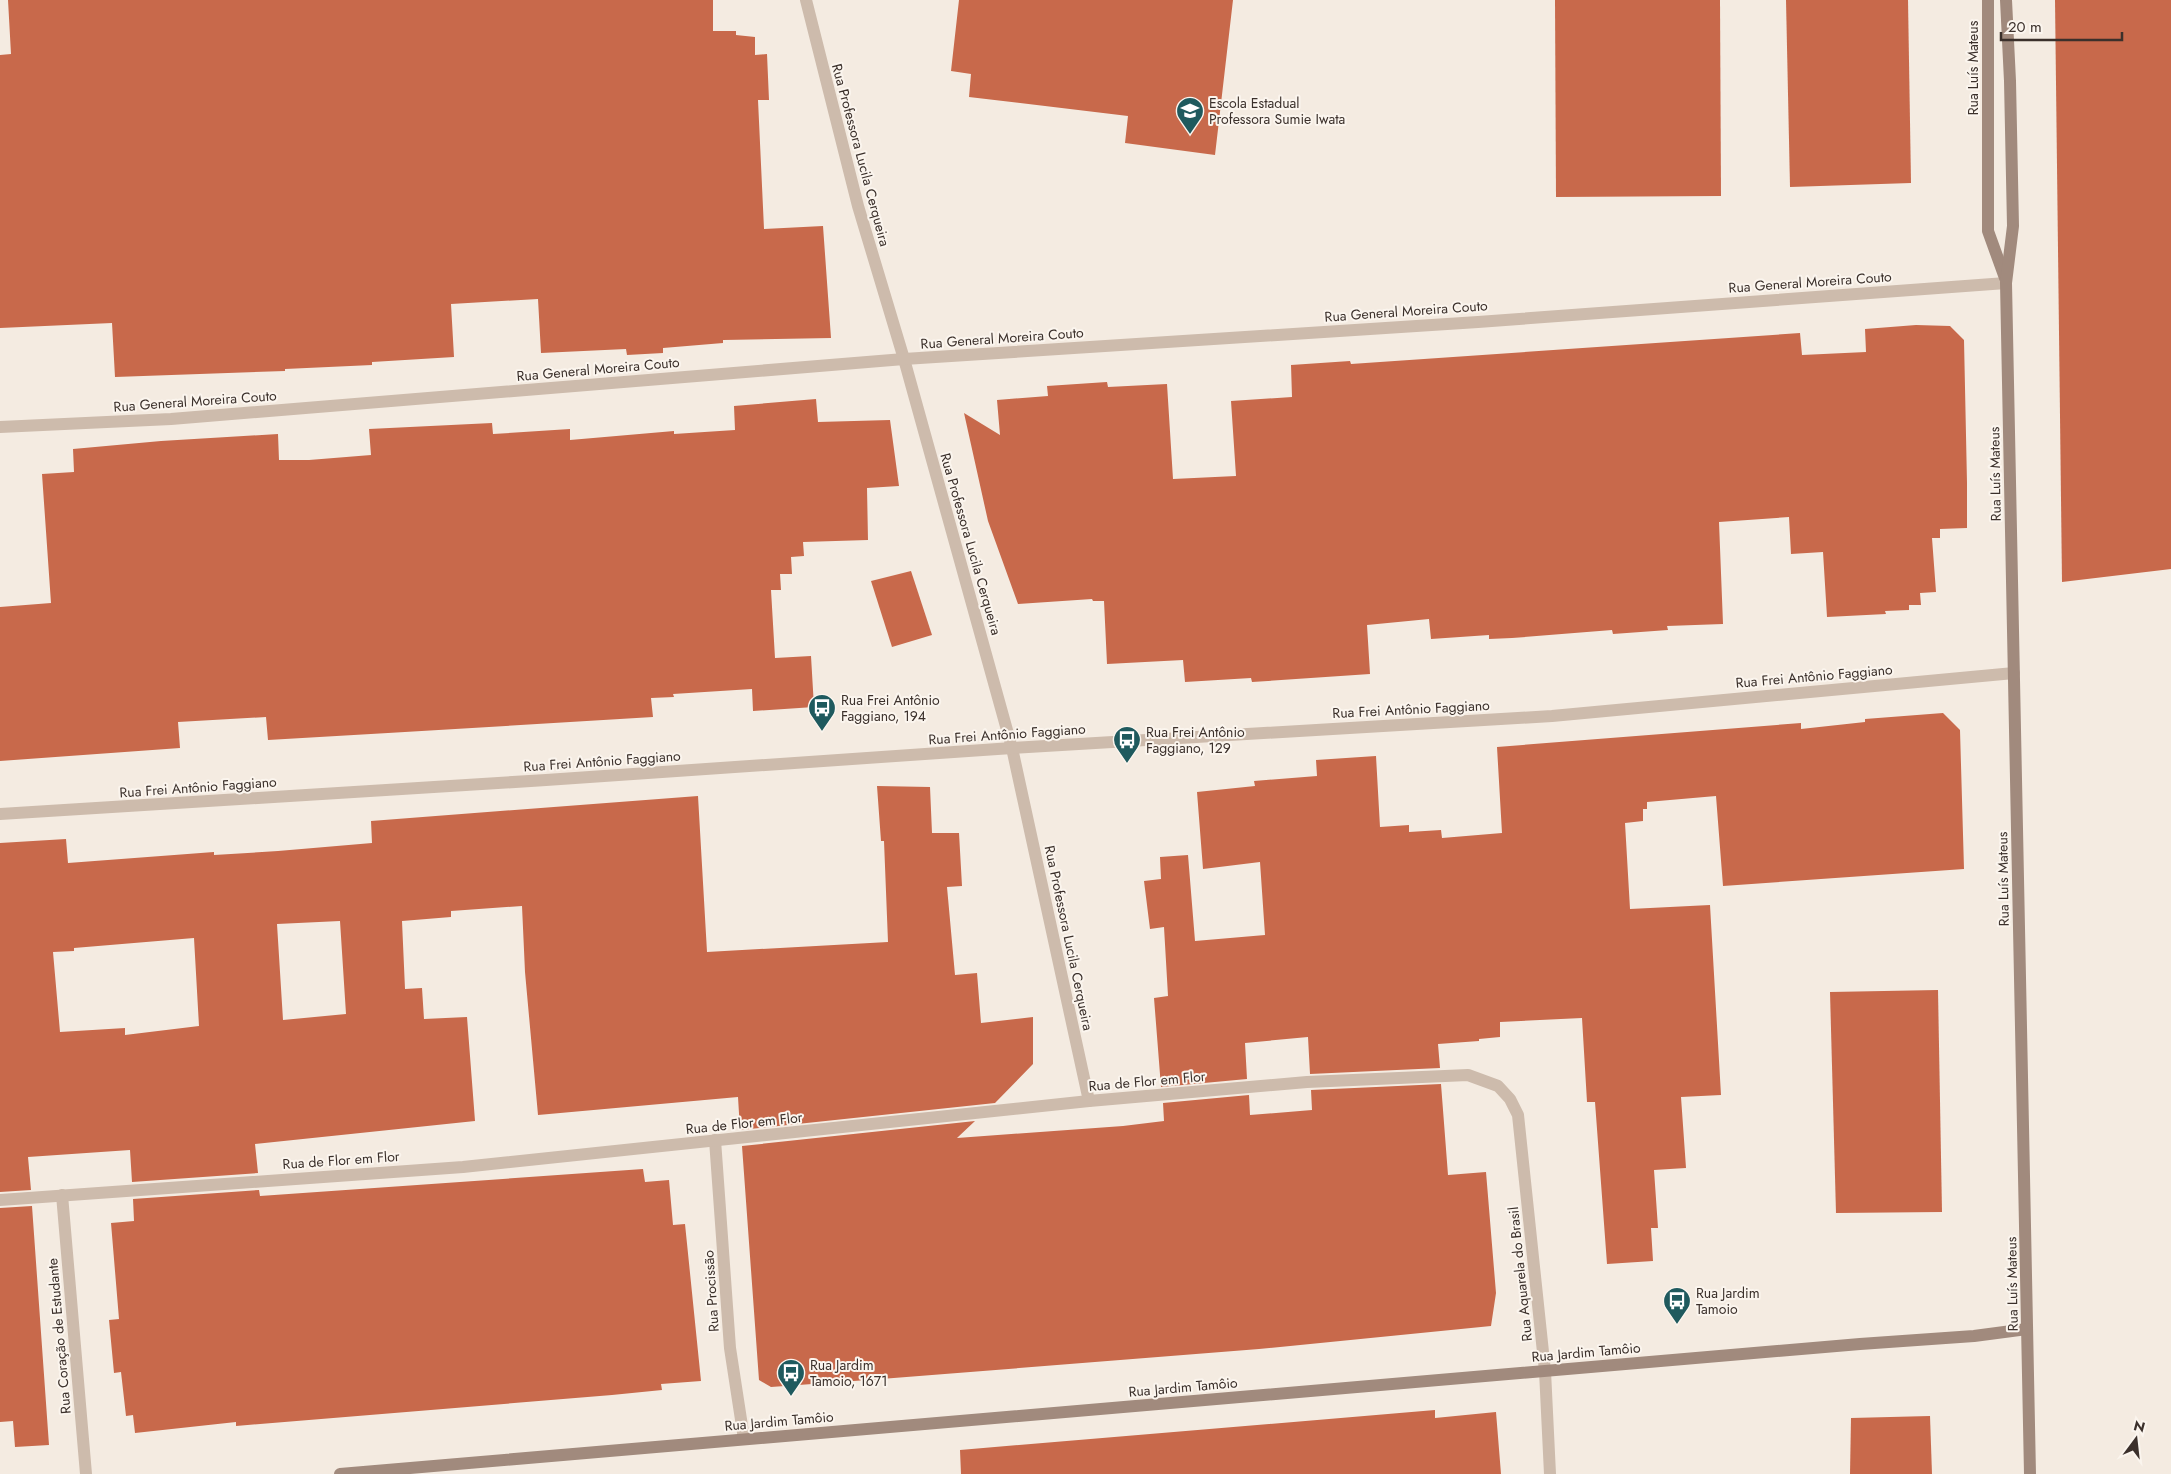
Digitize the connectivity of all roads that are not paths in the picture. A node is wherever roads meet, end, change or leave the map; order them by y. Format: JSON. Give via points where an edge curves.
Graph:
{"nodes":[{"id":1,"x":806,"y":0,"type":"edge"},
{"id":2,"x":1988,"y":0,"type":"edge"},
{"id":3,"x":2006,"y":0,"type":"edge"},
{"id":4,"x":2006,"y":283,"type":"junction"},
{"id":5,"x":904,"y":359,"type":"junction"},
{"id":6,"x":0,"y":427,"type":"edge"},
{"id":7,"x":2014,"y":673,"type":"junction"},
{"id":8,"x":1012,"y":748,"type":"junction"},
{"id":9,"x":0,"y":814,"type":"edge"},
{"id":10,"x":1490,"y":1082,"type":"joint"},
{"id":11,"x":1089,"y":1101,"type":"junction"},
{"id":12,"x":715,"y":1140,"type":"junction"},
{"id":13,"x":62,"y":1195,"type":"junction"},
{"id":14,"x":0,"y":1200,"type":"edge"},
{"id":15,"x":2028,"y":1329,"type":"junction"},
{"id":16,"x":1545,"y":1371,"type":"junction"},
{"id":17,"x":744,"y":1439,"type":"junction"},
{"id":18,"x":86,"y":1474,"type":"edge"},
{"id":19,"x":340,"y":1474,"type":"edge"},
{"id":20,"x":1550,"y":1474,"type":"edge"},
{"id":21,"x":2030,"y":1474,"type":"edge"}],
"edges":[{"from":1,"to":5,"type":"street","name":"Rua Professora Lucila Cerqueira","via":[[858,206]]},
{"from":2,"to":4,"type":"main road","name":"Rua Luís Mateus","via":[[1988,231]]},
{"from":3,"to":4,"type":"main road","name":"Rua Luís Mateus","via":[[2013,226]]},
{"from":4,"to":5,"type":"street","name":"Rua General Moreira Couto"},
{"from":4,"to":7,"type":"main road","name":"Rua Luís Mateus"},
{"from":5,"to":6,"type":"street","name":"Rua General Moreira Couto","via":[[171,419]]},
{"from":5,"to":8,"type":"street","name":"Rua Professora Lucila Cerqueira"},
{"from":7,"to":8,"type":"street","name":"Rua Frei Antônio Faggiano","via":[[1552,716]]},
{"from":7,"to":15,"type":"main road","name":"Rua Luís Mateus"},
{"from":8,"to":9,"type":"street","name":"Rua Frei Antônio Faggiano"},
{"from":8,"to":11,"type":"street","name":"Rua Professora Lucila Cerqueira"},
{"from":10,"to":11,"type":"street","name":"Rua de Flor em Flor","via":[[1468,1075],[1307,1082]]},
{"from":10,"to":16,"type":"street","name":"Rua Aquarela do Brasil","via":[[1504,1090],[1518,1115]]},
{"from":11,"to":12,"type":"street","name":"Rua de Flor em Flor"},
{"from":12,"to":13,"type":"street","name":"Rua de Flor em Flor","via":[[463,1167]]},
{"from":12,"to":17,"type":"street","name":"Rua Procissão","via":[[730,1348]]},
{"from":13,"to":14,"type":"street","name":"Rua de Flor em Flor"},
{"from":13,"to":18,"type":"street","name":"Rua Coração de Estudante"},
{"from":15,"to":16,"type":"main road","name":"Rua Jardim Tamôio"},
{"from":15,"to":21,"type":"main road","name":"Rua Luís Mateus"},
{"from":16,"to":17,"type":"main road","name":"Rua Jardim Tamôio"},
{"from":16,"to":20,"type":"street","name":"Rua Aquarela do Brasil"},
{"from":17,"to":19,"type":"main road","name":"Rua Jardim Tamôio"}]}
